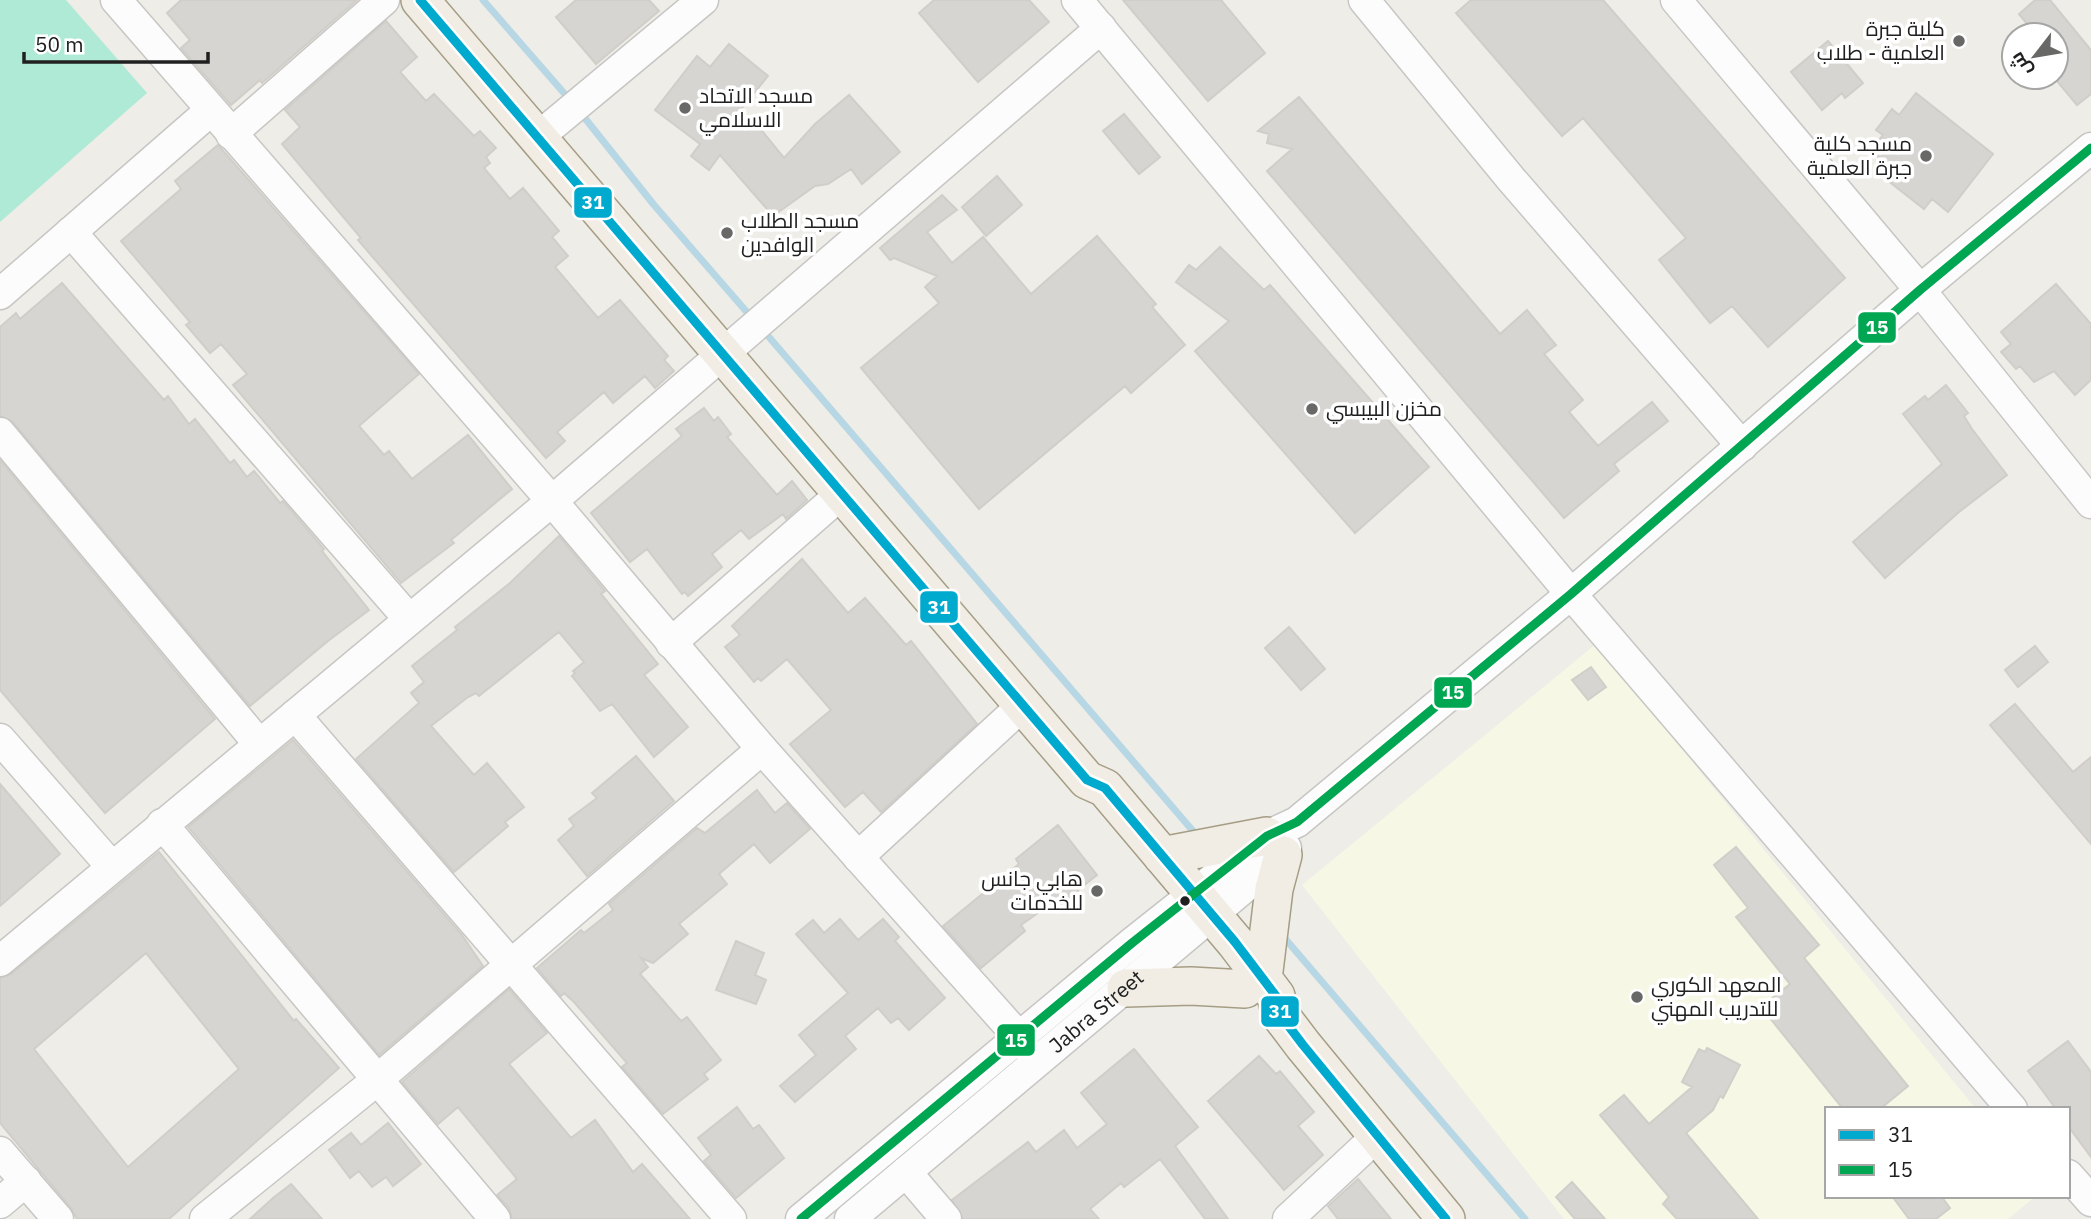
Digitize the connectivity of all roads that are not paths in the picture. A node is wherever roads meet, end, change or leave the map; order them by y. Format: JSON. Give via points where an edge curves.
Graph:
{"nodes":[{"id":1,"x":116,"y":0,"type":"edge"},
{"id":2,"x":384,"y":0,"type":"edge"},
{"id":3,"x":420,"y":0,"type":"edge"},
{"id":4,"x":1077,"y":0,"type":"edge"},
{"id":5,"x":1364,"y":0,"type":"edge"},
{"id":6,"x":1676,"y":0,"type":"edge"},
{"id":7,"x":700,"y":1,"type":"edge"},
{"id":8,"x":1101,"y":28,"type":"junction"},
{"id":9,"x":210,"y":111,"type":"junction"},
{"id":10,"x":231,"y":134,"type":"junction"},
{"id":11,"x":537,"y":138,"type":"junction"},
{"id":12,"x":2089,"y":155,"type":"edge"},
{"id":13,"x":71,"y":232,"type":"junction"},
{"id":14,"x":1920,"y":290,"type":"junction"},
{"id":15,"x":0,"y":294,"type":"edge"},
{"id":16,"x":722,"y":354,"type":"junction"},
{"id":17,"x":0,"y":433,"type":"edge"},
{"id":18,"x":1742,"y":446,"type":"junction"},
{"id":19,"x":841,"y":494,"type":"junction"},
{"id":20,"x":552,"y":501,"type":"junction"},
{"id":21,"x":2091,"y":503,"type":"edge"},
{"id":22,"x":1571,"y":594,"type":"junction"},
{"id":23,"x":409,"y":619,"type":"junction"},
{"id":24,"x":671,"y":643,"type":"junction"},
{"id":25,"x":1024,"y":704,"type":"junction"},
{"id":26,"x":295,"y":715,"type":"junction"},
{"id":27,"x":0,"y":739,"type":"edge"},
{"id":28,"x":259,"y":744,"type":"junction"},
{"id":29,"x":762,"y":749,"type":"junction"},
{"id":30,"x":1087,"y":780,"type":"junction"},
{"id":31,"x":162,"y":824,"type":"junction"},
{"id":32,"x":1282,"y":838,"type":"junction"},
{"id":33,"x":1162,"y":856,"type":"junction"},
{"id":34,"x":858,"y":857,"type":"junction"},
{"id":35,"x":112,"y":867,"type":"junction"},
{"id":36,"x":1192,"y":909,"type":"junction"},
{"id":37,"x":0,"y":961,"type":"edge"},
{"id":38,"x":511,"y":964,"type":"junction"},
{"id":39,"x":1254,"y":984,"type":"junction"},
{"id":40,"x":1126,"y":988,"type":"junction"},
{"id":41,"x":1018,"y":1036,"type":"junction"},
{"id":42,"x":377,"y":1080,"type":"junction"},
{"id":43,"x":2010,"y":1107,"type":"edge"},
{"id":44,"x":1376,"y":1137,"type":"junction"},
{"id":45,"x":0,"y":1152,"type":"edge"},
{"id":46,"x":906,"y":1172,"type":"junction"},
{"id":47,"x":2070,"y":1177,"type":"edge"},
{"id":48,"x":26,"y":1181,"type":"junction"},
{"id":49,"x":2091,"y":1201,"type":"edge"},
{"id":50,"x":0,"y":1203,"type":"edge"},
{"id":51,"x":58,"y":1219,"type":"edge"},
{"id":52,"x":205,"y":1219,"type":"edge"},
{"id":53,"x":495,"y":1219,"type":"edge"},
{"id":54,"x":731,"y":1219,"type":"edge"},
{"id":55,"x":801,"y":1219,"type":"edge"},
{"id":56,"x":850,"y":1219,"type":"edge"},
{"id":57,"x":946,"y":1219,"type":"edge"},
{"id":58,"x":1288,"y":1219,"type":"edge"},
{"id":59,"x":1446,"y":1219,"type":"edge"}],
"edges":[{"from":1,"to":9,"type":"street"},
{"from":2,"to":10,"type":"street"},
{"from":3,"to":11,"type":"main road"},
{"from":4,"to":8,"type":"street"},
{"from":5,"to":18,"type":"street","via":[[1511,180]]},
{"from":6,"to":14,"type":"street"},
{"from":7,"to":11,"type":"street"},
{"from":8,"to":16,"type":"street"},
{"from":8,"to":22,"type":"street"},
{"from":9,"to":10,"type":"street"},
{"from":9,"to":13,"type":"street"},
{"from":10,"to":20,"type":"street"},
{"from":11,"to":16,"type":"main road"},
{"from":12,"to":14,"type":"street","name":"Jabra Street"},
{"from":13,"to":15,"type":"street"},
{"from":13,"to":23,"type":"street"},
{"from":14,"to":18,"type":"street","name":"Jabra Street"},
{"from":14,"to":21,"type":"street"},
{"from":16,"to":19,"type":"main road"},
{"from":16,"to":20,"type":"street"},
{"from":17,"to":28,"type":"street"},
{"from":18,"to":22,"type":"street","name":"Jabra Street"},
{"from":19,"to":24,"type":"street"},
{"from":19,"to":25,"type":"main road"},
{"from":20,"to":23,"type":"street"},
{"from":20,"to":24,"type":"street"},
{"from":22,"to":32,"type":"street","name":"Jabra Street"},
{"from":22,"to":43,"type":"street"},
{"from":23,"to":26,"type":"street"},
{"from":24,"to":29,"type":"street"},
{"from":25,"to":30,"type":"main road"},
{"from":25,"to":34,"type":"street"},
{"from":26,"to":28,"type":"street"},
{"from":26,"to":38,"type":"street"},
{"from":27,"to":35,"type":"street"},
{"from":28,"to":31,"type":"street"},
{"from":29,"to":34,"type":"street"},
{"from":29,"to":38,"type":"street"},
{"from":30,"to":33,"type":"main road","via":[[1105,788]]},
{"from":30,"to":36,"type":"main road","via":[[1089,799]]},
{"from":31,"to":35,"type":"street"},
{"from":31,"to":42,"type":"street"},
{"from":32,"to":33,"type":"main road"},
{"from":32,"to":36,"type":"street","name":"Jabra Street"},
{"from":32,"to":39,"type":"main road"},
{"from":33,"to":36,"type":"main road"},
{"from":34,"to":41,"type":"street"},
{"from":35,"to":37,"type":"street"},
{"from":36,"to":39,"type":"main road"},
{"from":36,"to":40,"type":"street","name":"Jabra Street"},
{"from":36,"to":41,"type":"street","name":"Jabra Street"},
{"from":38,"to":42,"type":"street"},
{"from":38,"to":54,"type":"street"},
{"from":39,"to":40,"type":"main road"},
{"from":39,"to":44,"type":"main road","via":[[1276,996],[1281,1016]]},
{"from":40,"to":46,"type":"street","name":"Jabra Street"},
{"from":41,"to":55,"type":"street","name":"Jabra Street"},
{"from":42,"to":52,"type":"street"},
{"from":42,"to":53,"type":"street"},
{"from":44,"to":58,"type":"street"},
{"from":44,"to":59,"type":"main road"},
{"from":45,"to":48,"type":"street"},
{"from":46,"to":56,"type":"street","name":"Jabra Street"},
{"from":46,"to":57,"type":"street"},
{"from":47,"to":49,"type":"street"},
{"from":48,"to":50,"type":"street"},
{"from":48,"to":51,"type":"street"}]}
